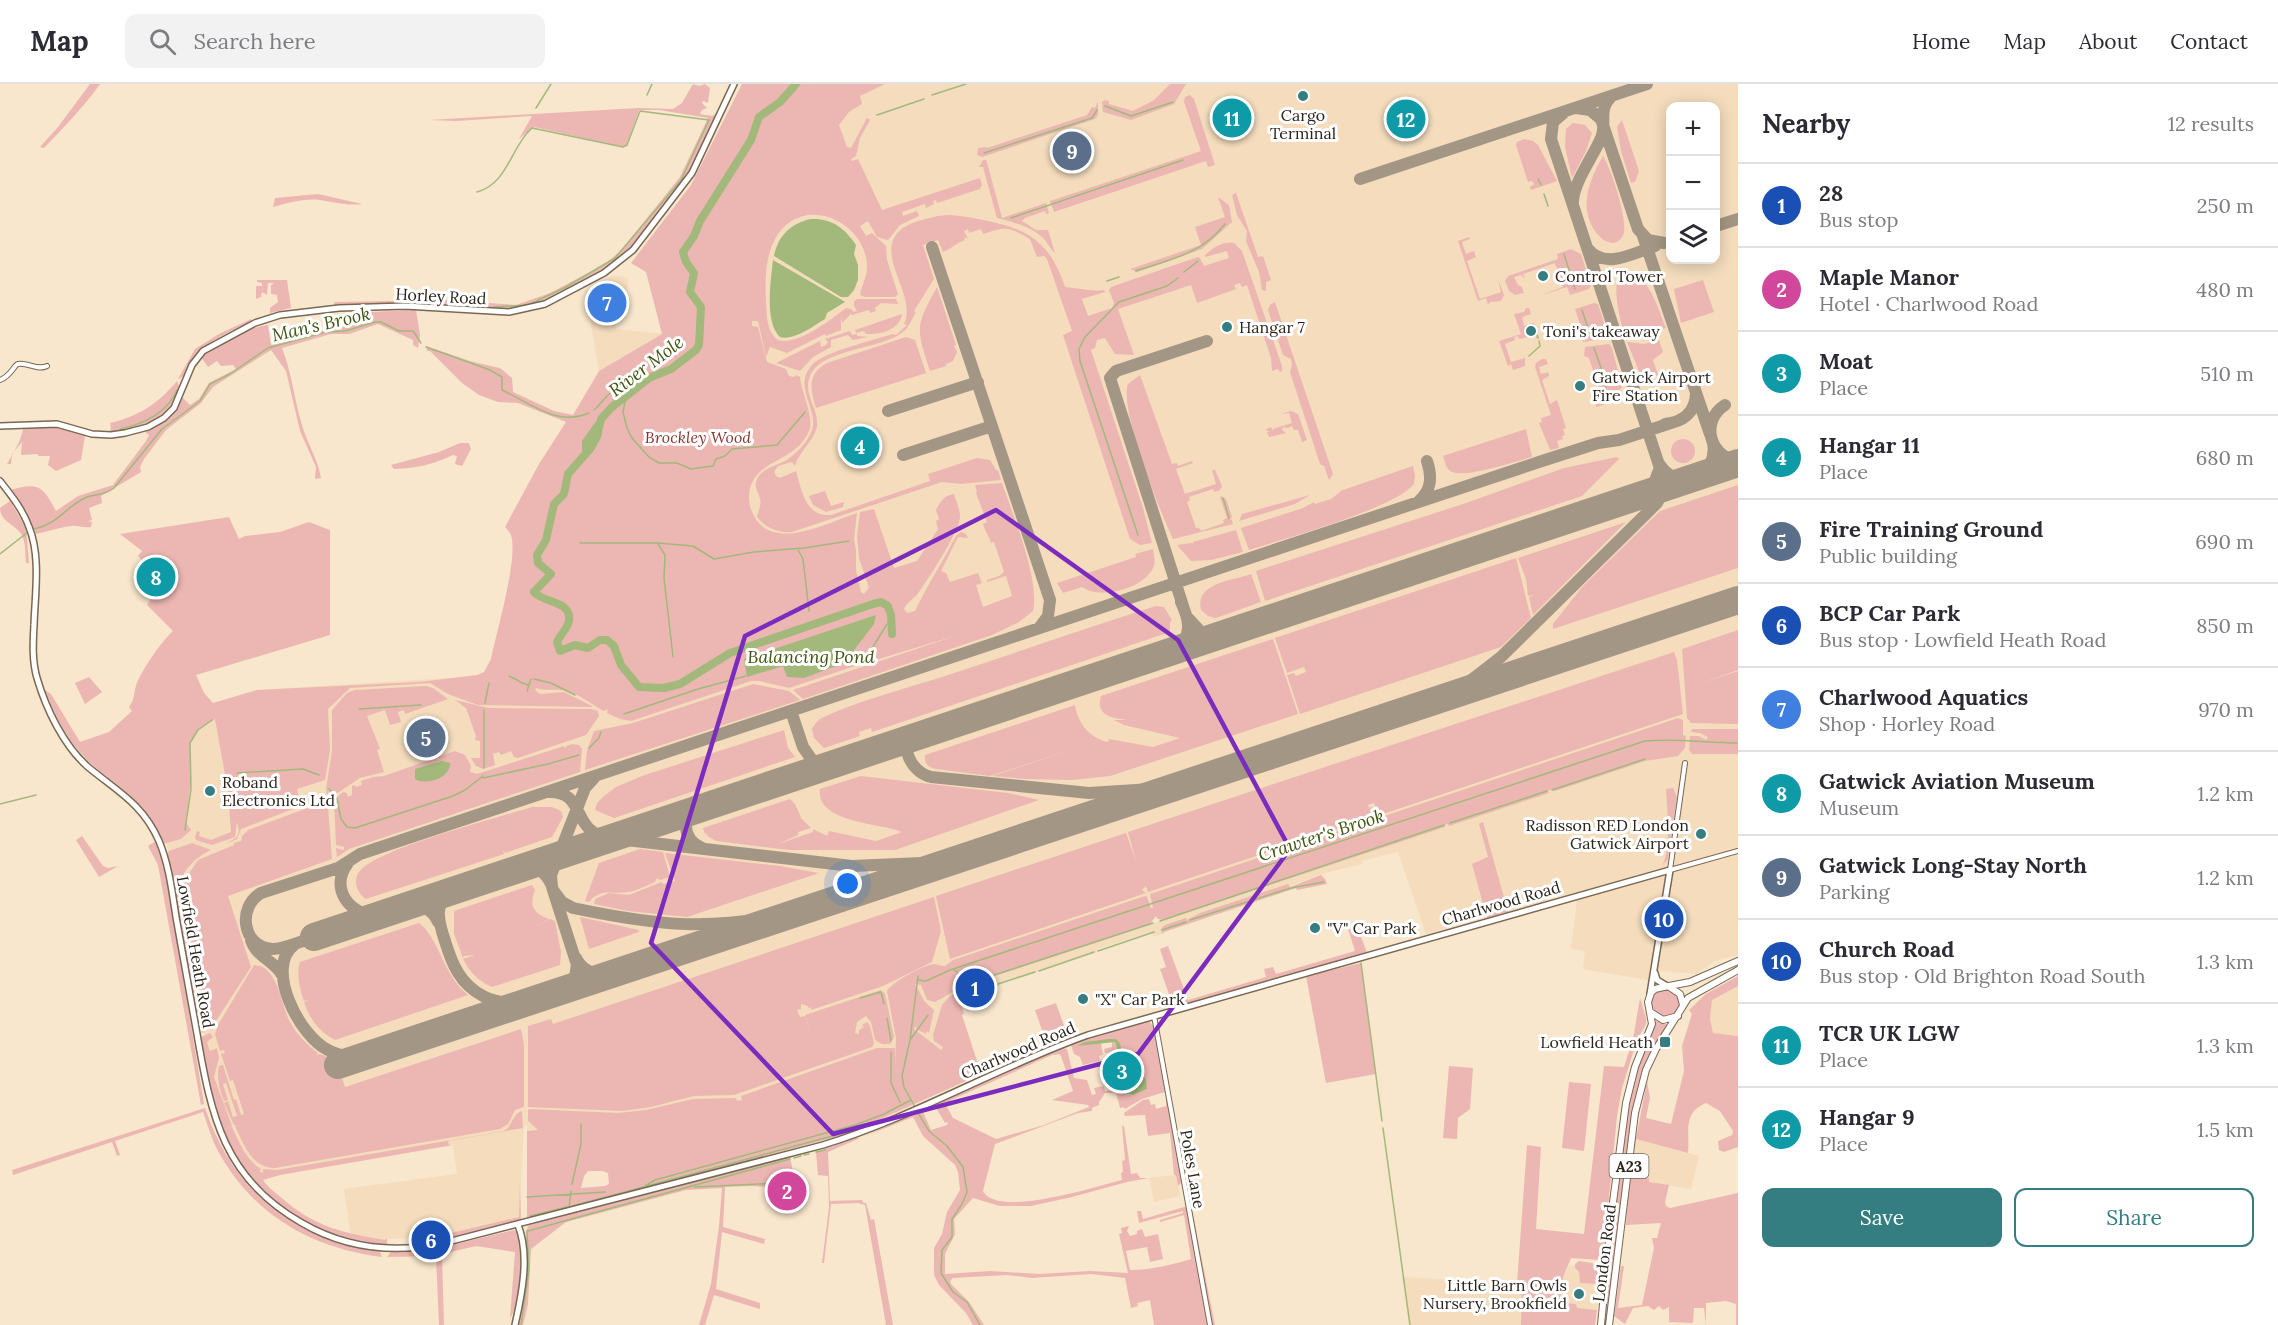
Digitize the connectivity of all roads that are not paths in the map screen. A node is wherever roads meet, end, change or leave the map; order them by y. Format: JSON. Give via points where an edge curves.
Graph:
{"nodes":[{"id":1,"x":734,"y":84,"type":"edge"},
{"id":2,"x":47,"y":366,"type":"dead end"},
{"id":3,"x":0,"y":380,"type":"edge"},
{"id":4,"x":0,"y":426,"type":"edge"},
{"id":5,"x":0,"y":481,"type":"edge"},
{"id":6,"x":1685,"y":763,"type":"dead end"},
{"id":7,"x":1738,"y":851,"type":"edge"},
{"id":8,"x":1670,"y":870,"type":"junction"},
{"id":9,"x":1738,"y":961,"type":"edge"},
{"id":10,"x":1738,"y":970,"type":"edge"},
{"id":11,"x":1655,"y":972,"type":"junction"},
{"id":12,"x":1667,"y":986,"type":"junction"},
{"id":13,"x":1650,"y":996,"type":"junction"},
{"id":14,"x":1683,"y":1008,"type":"junction"},
{"id":15,"x":1650,"y":1011,"type":"junction"},
{"id":16,"x":1154,"y":1016,"type":"junction"},
{"id":17,"x":1678,"y":1016,"type":"junction"},
{"id":18,"x":518,"y":1225,"type":"junction"},
{"id":19,"x":515,"y":1325,"type":"edge"},
{"id":20,"x":1210,"y":1325,"type":"edge"},
{"id":21,"x":1601,"y":1325,"type":"edge"},
{"id":22,"x":1609,"y":1325,"type":"edge"}],
"edges":[{"from":1,"to":4,"type":"street","name":"Horley Road","via":[[692,172],[642,239],[623,260],[545,304],[509,312],[405,306],[305,311],[266,319],[200,353],[176,405],[162,420],[148,427],[122,434],[88,433],[57,424]]},
{"from":2,"to":3,"type":"street","via":[[18,364]]},
{"from":5,"to":18,"type":"street","name":"Lowfield Heath Road","via":[[25,518],[32,537],[34,660],[42,693],[77,756],[135,804],[163,851],[211,1106],[220,1133],[238,1165],[263,1194],[291,1216],[326,1235],[364,1246],[430,1246]]},
{"from":6,"to":8,"type":"street"},
{"from":7,"to":8,"type":"street"},
{"from":8,"to":11,"type":"street"},
{"from":8,"to":16,"type":"street","name":"Charlwood Road"},
{"from":9,"to":12,"type":"main road","via":[[1690,982]]},
{"from":10,"to":14,"type":"main road","via":[[1692,994]]},
{"from":11,"to":12,"type":"street","via":[[1657,980]]},
{"from":11,"to":13,"type":"street"},
{"from":12,"to":13,"type":"main road","via":[[1656,988]]},
{"from":12,"to":14,"type":"main road","via":[[1680,994]]},
{"from":13,"to":15,"type":"main road"},
{"from":14,"to":17,"type":"main road"},
{"from":15,"to":17,"type":"main road","via":[[1663,1020]]},
{"from":15,"to":21,"type":"main road","name":"London Road","number":"A23","via":[[1652,1026],[1626,1103]]},
{"from":16,"to":18,"type":"street","name":"Charlwood Road","via":[[1066,1042],[829,1143]]},
{"from":16,"to":20,"type":"street","name":"Poles Lane"},
{"from":17,"to":22,"type":"main road","name":"London Road","number":"A23","via":[[1650,1061],[1637,1104]]},
{"from":18,"to":19,"type":"street","via":[[524,1239],[524,1256]]}]}
